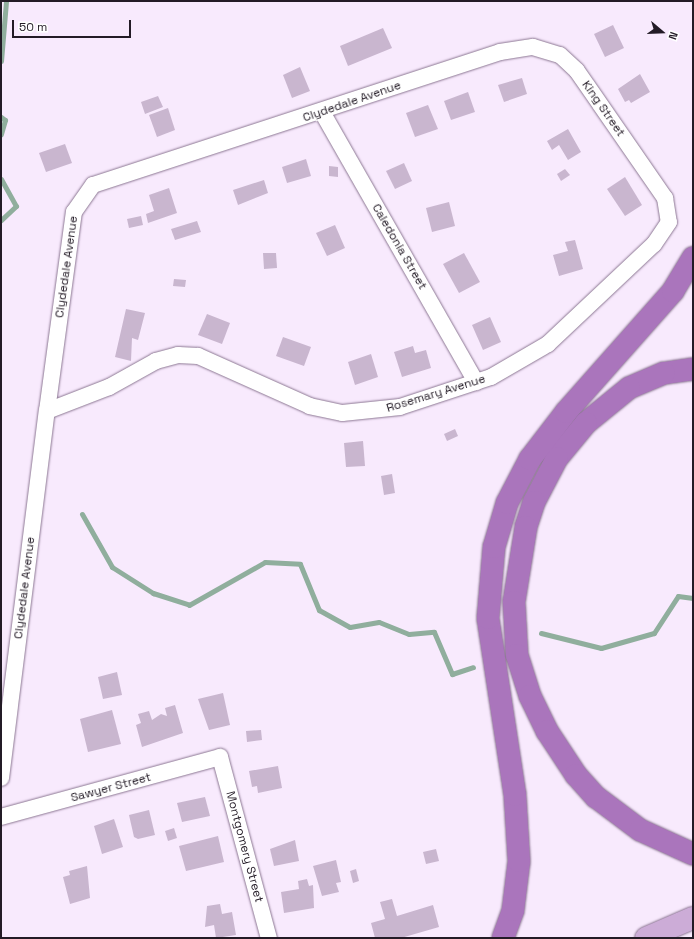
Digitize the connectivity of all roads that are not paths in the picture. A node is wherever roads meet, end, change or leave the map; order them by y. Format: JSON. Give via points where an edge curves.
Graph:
{"nodes":[{"id":1,"x":500,"y":52,"type":"joint"},
{"id":2,"x":322,"y":112,"type":"junction"},
{"id":3,"x":668,"y":222,"type":"joint"},
{"id":4,"x":693,"y":258,"type":"edge"},
{"id":5,"x":693,"y":369,"type":"edge"},
{"id":6,"x":476,"y":382,"type":"junction"},
{"id":7,"x":47,"y":411,"type":"junction"},
{"id":8,"x":220,"y":757,"type":"joint"},
{"id":9,"x":1,"y":778,"type":"edge"},
{"id":10,"x":1,"y":817,"type":"edge"},
{"id":11,"x":693,"y":854,"type":"edge"},
{"id":12,"x":693,"y":918,"type":"edge"},
{"id":13,"x":269,"y":938,"type":"edge"},
{"id":14,"x":503,"y":938,"type":"edge"},
{"id":15,"x":646,"y":938,"type":"edge"}],
"edges":[{"from":1,"to":2,"type":"street","name":"Clydedale Avenue"},
{"from":1,"to":3,"type":"street","name":"King Street","via":[[542,47],[568,62],[661,190],[668,207]]},
{"from":2,"to":6,"type":"street","name":"Caledonia Street"},
{"from":2,"to":7,"type":"street","name":"Clydedale Avenue","via":[[93,185],[74,212]]},
{"from":3,"to":6,"type":"street","name":"Rosemary Avenue","via":[[654,244],[548,344],[516,366]]},
{"from":4,"to":14,"type":"highway","via":[[673,291],[580,395],[530,459],[507,502],[494,547],[488,618],[515,795],[519,861],[513,910]]},
{"from":5,"to":11,"type":"highway","via":[[664,373],[629,388],[586,423],[562,452],[532,508],[520,551],[514,602],[517,655],[530,696],[547,730],[576,776],[596,797],[640,830]]},
{"from":6,"to":7,"type":"street","name":"Rosemary Avenue","via":[[385,410],[342,413],[310,406],[204,358],[178,355],[156,361],[109,387]]},
{"from":7,"to":9,"type":"street","name":"Clydedale Avenue"},
{"from":8,"to":10,"type":"street","name":"Sawyer Street"},
{"from":8,"to":13,"type":"street","name":"Montgomery Street"},
{"from":12,"to":15,"type":"main road"}]}
